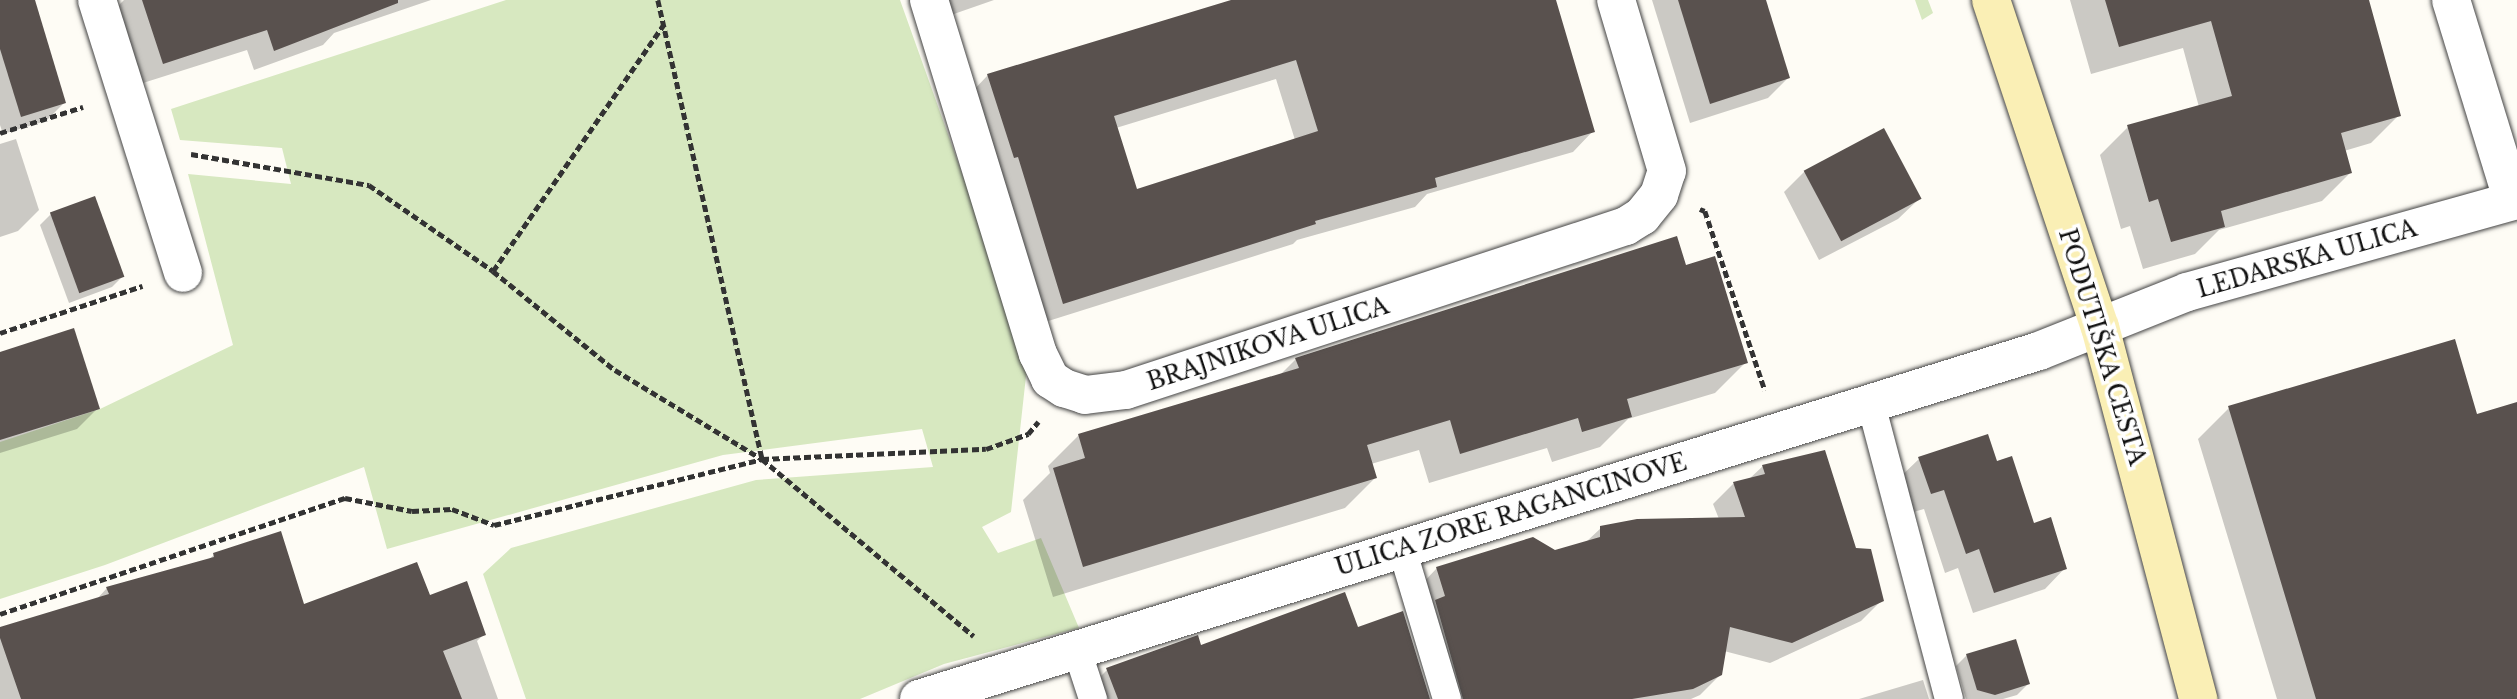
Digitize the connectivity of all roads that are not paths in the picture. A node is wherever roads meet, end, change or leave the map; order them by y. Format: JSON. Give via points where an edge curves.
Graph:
{"nodes":[{"id":1,"x":97,"y":0,"type":"edge"},
{"id":2,"x":929,"y":0,"type":"edge"},
{"id":3,"x":1615,"y":0,"type":"edge"},
{"id":4,"x":1991,"y":0,"type":"edge"},
{"id":5,"x":2451,"y":0,"type":"edge"},
{"id":6,"x":2515,"y":201,"type":"edge"},
{"id":7,"x":183,"y":273,"type":"road end"},
{"id":8,"x":2100,"y":327,"type":"junction"},
{"id":9,"x":1871,"y":404,"type":"junction"},
{"id":10,"x":1402,"y":549,"type":"junction"},
{"id":11,"x":1077,"y":650,"type":"junction"},
{"id":12,"x":919,"y":699,"type":"edge"},
{"id":13,"x":1093,"y":699,"type":"edge"},
{"id":14,"x":1447,"y":699,"type":"edge"},
{"id":15,"x":1950,"y":699,"type":"edge"},
{"id":16,"x":2198,"y":699,"type":"edge"}],
"edges":[{"from":1,"to":7,"type":"street"},
{"from":2,"to":3,"type":"street","name":"BRAJNIKOVA ULICA","via":[[1038,354],[1050,379],[1085,395],[1139,386],[1626,226],[1648,211],[1660,195],[1667,171]]},
{"from":4,"to":8,"type":"main road","name":"PODUTIŠKA CESTA"},
{"from":5,"to":6,"type":"street"},
{"from":6,"to":8,"type":"street","name":"LEDARSKA ULICA","via":[[2187,292]]},
{"from":8,"to":9,"type":"street","name":"ULICA ZORE RAGANCINOVE"},
{"from":8,"to":16,"type":"main road","name":"PODUTIŠKA CESTA"},
{"from":9,"to":10,"type":"street","name":"ULICA ZORE RAGANCINOVE"},
{"from":9,"to":15,"type":"lane"},
{"from":10,"to":11,"type":"street","name":"ULICA ZORE RAGANCINOVE"},
{"from":10,"to":14,"type":"lane"},
{"from":11,"to":12,"type":"street","name":"ULICA ZORE RAGANCINOVE"},
{"from":11,"to":13,"type":"lane"}]}
